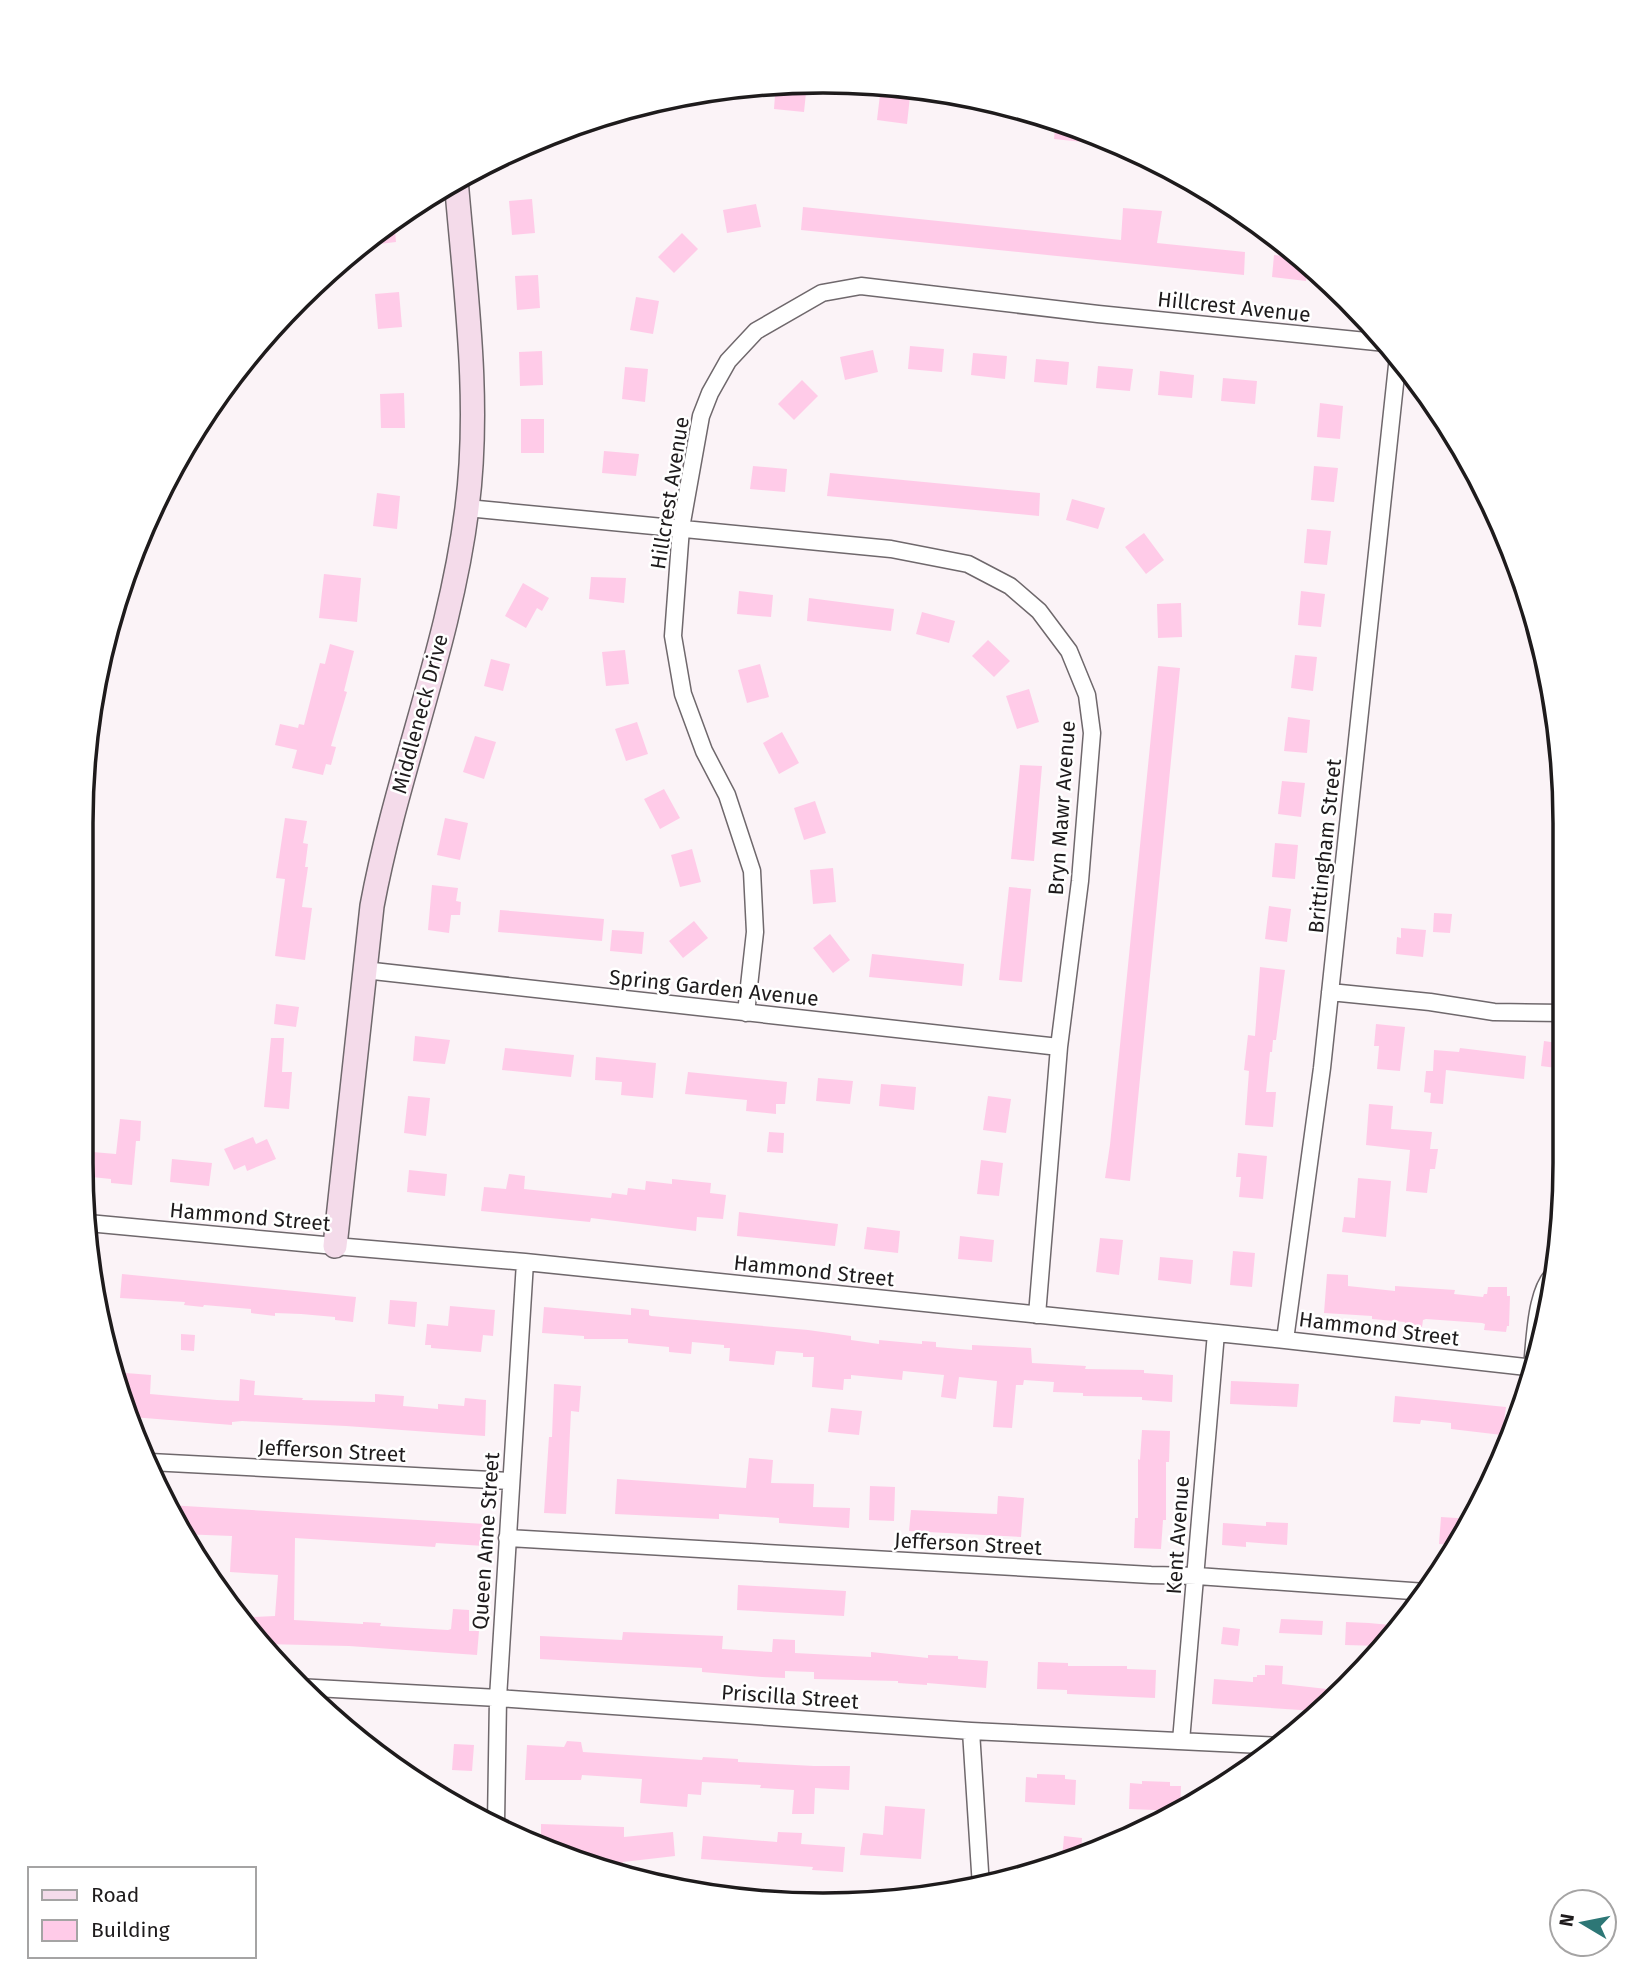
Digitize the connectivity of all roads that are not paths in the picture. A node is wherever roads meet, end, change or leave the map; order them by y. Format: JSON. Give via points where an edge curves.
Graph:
{"nodes":[{"id":1,"x":457,"y":192,"type":"edge"},
{"id":2,"x":1372,"y":342,"type":"edge"},
{"id":3,"x":1396,"y":371,"type":"edge"},
{"id":4,"x":467,"y":508,"type":"junction"},
{"id":5,"x":681,"y":528,"type":"junction"},
{"id":6,"x":364,"y":970,"type":"junction"},
{"id":7,"x":1330,"y":992,"type":"junction"},
{"id":8,"x":746,"y":1013,"type":"junction"},
{"id":9,"x":1553,"y":1013,"type":"edge"},
{"id":10,"x":1059,"y":1047,"type":"junction"},
{"id":11,"x":95,"y":1224,"type":"edge"},
{"id":12,"x":334,"y":1247,"type":"junction"},
{"id":13,"x":526,"y":1262,"type":"junction"},
{"id":14,"x":1543,"y":1282,"type":"edge"},
{"id":15,"x":1037,"y":1315,"type":"junction"},
{"id":16,"x":1535,"y":1321,"type":"edge"},
{"id":17,"x":1216,"y":1333,"type":"junction"},
{"id":18,"x":1285,"y":1340,"type":"junction"},
{"id":19,"x":1523,"y":1367,"type":"edge"},
{"id":20,"x":157,"y":1462,"type":"edge"},
{"id":21,"x":511,"y":1481,"type":"junction"},
{"id":22,"x":507,"y":1538,"type":"junction"},
{"id":23,"x":1197,"y":1576,"type":"junction"},
{"id":24,"x":1414,"y":1591,"type":"edge"},
{"id":25,"x":317,"y":1688,"type":"edge"},
{"id":26,"x":498,"y":1698,"type":"junction"},
{"id":27,"x":971,"y":1731,"type":"junction"},
{"id":28,"x":1181,"y":1741,"type":"junction"},
{"id":29,"x":1264,"y":1745,"type":"edge"},
{"id":30,"x":496,"y":1816,"type":"edge"},
{"id":31,"x":980,"y":1875,"type":"edge"}],
"edges":[{"from":1,"to":4,"type":"street","name":"Middleneck Drive","via":[[472,386]]},
{"from":2,"to":5,"type":"street","name":"Hillcrest Avenue","via":[[861,286],[822,293],[755,331],[728,361],[701,416]]},
{"from":3,"to":7,"type":"street","name":"Brittingham Street"},
{"from":4,"to":5,"type":"street","name":"Bryn Mawr Avenue"},
{"from":4,"to":6,"type":"street","name":"Middleneck Drive","via":[[446,618],[382,853]]},
{"from":5,"to":8,"type":"street","name":"Hillcrest Avenue","via":[[673,636],[682,694],[727,795],[752,872],[755,932]]},
{"from":5,"to":10,"type":"street","name":"Bryn Mawr Avenue","via":[[891,549],[968,564],[1010,586],[1039,611],[1069,651],[1087,695],[1092,733],[1080,881]]},
{"from":6,"to":8,"type":"street","name":"Spring Garden Avenue"},
{"from":6,"to":12,"type":"street","name":"Middleneck Drive"},
{"from":7,"to":9,"type":"street","via":[[1494,1012]]},
{"from":7,"to":18,"type":"street","name":"Brittingham Street"},
{"from":8,"to":10,"type":"street","name":"Spring Garden Avenue"},
{"from":10,"to":15,"type":"street","name":"Bryn Mawr Avenue"},
{"from":11,"to":12,"type":"street","name":"Hammond Street"},
{"from":12,"to":13,"type":"street","name":"Hammond Street"},
{"from":13,"to":15,"type":"street","name":"Hammond Street"},
{"from":13,"to":21,"type":"street","name":"Queen Anne Street"},
{"from":14,"to":16,"type":"lane"},
{"from":15,"to":17,"type":"street","name":"Hammond Street"},
{"from":17,"to":18,"type":"street","name":"Hammond Street"},
{"from":17,"to":23,"type":"street","name":"Kent Avenue"},
{"from":18,"to":19,"type":"street","name":"Hammond Street"},
{"from":20,"to":21,"type":"street","name":"Jefferson Street"},
{"from":21,"to":22,"type":"street","name":"Queen Anne Street"},
{"from":22,"to":23,"type":"street","name":"Jefferson Street"},
{"from":22,"to":26,"type":"street","name":"Queen Anne Street"},
{"from":23,"to":24,"type":"street","name":"Jefferson Street"},
{"from":23,"to":28,"type":"street","name":"Kent Avenue"},
{"from":25,"to":26,"type":"street","name":"Priscilla Street"},
{"from":26,"to":27,"type":"street","name":"Priscilla Street"},
{"from":26,"to":30,"type":"street","name":"Queen Anne Street"},
{"from":27,"to":28,"type":"street","name":"Priscilla Street"},
{"from":27,"to":31,"type":"street"},
{"from":28,"to":29,"type":"street","name":"Priscilla Street"}]}
